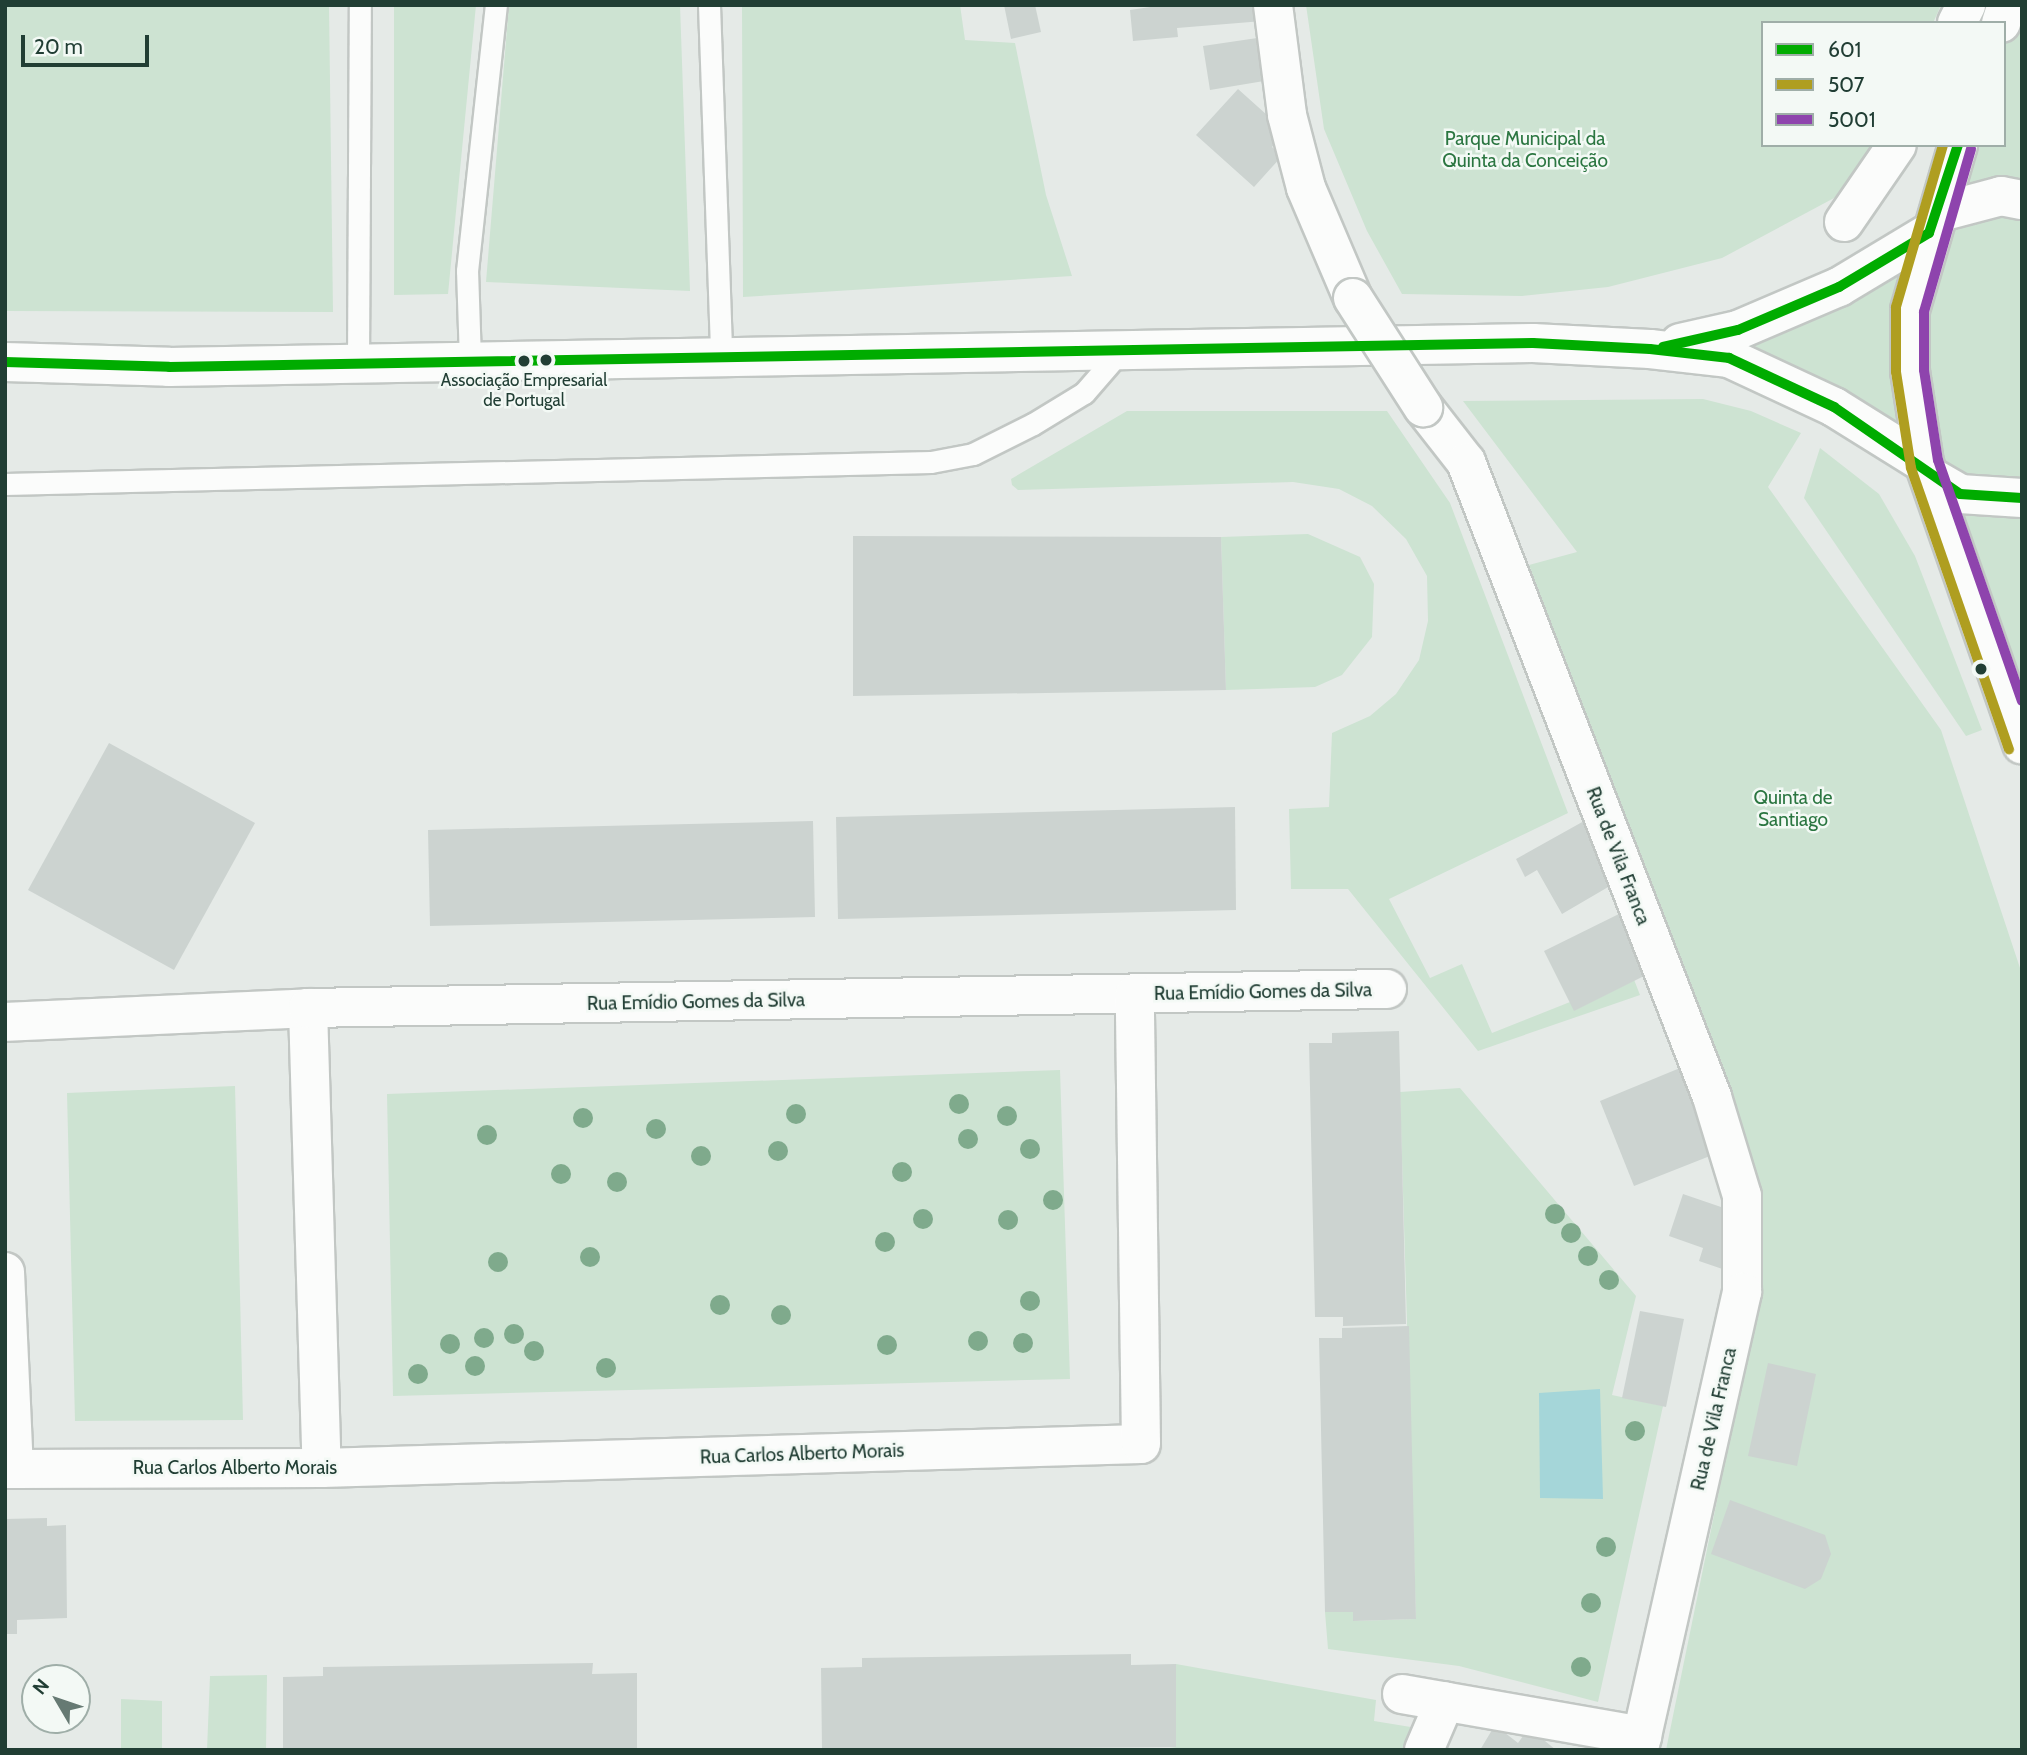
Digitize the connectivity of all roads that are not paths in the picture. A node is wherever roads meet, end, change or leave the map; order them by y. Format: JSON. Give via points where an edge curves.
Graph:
{"nodes":[{"id":1,"x":360,"y":5,"type":"edge"},
{"id":2,"x":496,"y":5,"type":"edge"},
{"id":3,"x":709,"y":5,"type":"edge"},
{"id":4,"x":1273,"y":5,"type":"edge"},
{"id":5,"x":1966,"y":5,"type":"edge"},
{"id":6,"x":1958,"y":21,"type":"edge"},
{"id":7,"x":1896,"y":147,"type":"edge"},
{"id":8,"x":1957,"y":147,"type":"edge"},
{"id":9,"x":2022,"y":200,"type":"edge"},
{"id":10,"x":1844,"y":222,"type":"dead end"},
{"id":11,"x":1935,"y":222,"type":"junction"},
{"id":12,"x":1124,"y":348,"type":"junction"},
{"id":13,"x":1650,"y":349,"type":"junction"},
{"id":14,"x":721,"y":355,"type":"junction"},
{"id":15,"x":470,"y":360,"type":"junction"},
{"id":16,"x":5,"y":362,"type":"edge"},
{"id":17,"x":358,"y":362,"type":"junction"},
{"id":18,"x":1927,"y":470,"type":"junction"},
{"id":19,"x":5,"y":484,"type":"edge"},
{"id":20,"x":2022,"y":498,"type":"edge"},
{"id":21,"x":2022,"y":744,"type":"edge"},
{"id":22,"x":1387,"y":989,"type":"dead end"},
{"id":23,"x":1135,"y":994,"type":"junction"},
{"id":24,"x":309,"y":1008,"type":"junction"},
{"id":25,"x":5,"y":1022,"type":"edge"},
{"id":26,"x":5,"y":1272,"type":"edge"},
{"id":27,"x":322,"y":1468,"type":"junction"},
{"id":28,"x":9,"y":1469,"type":"edge"},
{"id":29,"x":1402,"y":1694,"type":"dead end"},
{"id":30,"x":1445,"y":1701,"type":"junction"},
{"id":31,"x":1640,"y":1743,"type":"edge"},
{"id":32,"x":1424,"y":1750,"type":"edge"}],
"edges":[{"from":1,"to":17,"type":"lane"},
{"from":2,"to":15,"type":"lane","via":[[467,271]]},
{"from":3,"to":14,"type":"lane"},
{"from":4,"to":31,"type":"street","name":"Rua de Vila Franca","bridge":true,"via":[[1287,115],[1306,188],[1353,298],[1423,407],[1466,462],[1712,1097],[1742,1196],[1742,1292]]},
{"from":5,"to":6,"type":"street"},
{"from":7,"to":10,"type":"street"},
{"from":8,"to":11,"type":"street"},
{"from":9,"to":11,"type":"street","via":[[2001,197]]},
{"from":11,"to":13,"type":"street","via":[[1839,287],[1738,330]]},
{"from":11,"to":18,"type":"street","via":[[1910,310],[1910,371]]},
{"from":12,"to":13,"type":"street","via":[[1533,343]]},
{"from":12,"to":14,"type":"street"},
{"from":12,"to":19,"type":"lane","via":[[1084,393],[1033,424],[973,454],[931,462]]},
{"from":13,"to":18,"type":"street","via":[[1729,358],[1834,407]]},
{"from":14,"to":15,"type":"street"},
{"from":15,"to":17,"type":"street"},
{"from":16,"to":17,"type":"street"},
{"from":18,"to":20,"type":"street","via":[[1960,494]]},
{"from":18,"to":21,"type":"street"},
{"from":22,"to":23,"type":"street","name":"Rua Emídio Gomes da Silva"},
{"from":23,"to":24,"type":"street","name":"Rua Emídio Gomes da Silva"},
{"from":23,"to":27,"type":"street","name":"Rua Carlos Alberto Morais","via":[[1141,1444]]},
{"from":24,"to":25,"type":"street","name":"Rua Emídio Gomes da Silva"},
{"from":24,"to":27,"type":"street"},
{"from":26,"to":28,"type":"street"},
{"from":27,"to":28,"type":"street","name":"Rua Carlos Alberto Morais"},
{"from":29,"to":30,"type":"street"},
{"from":30,"to":31,"type":"street"},
{"from":30,"to":32,"type":"street"}]}
